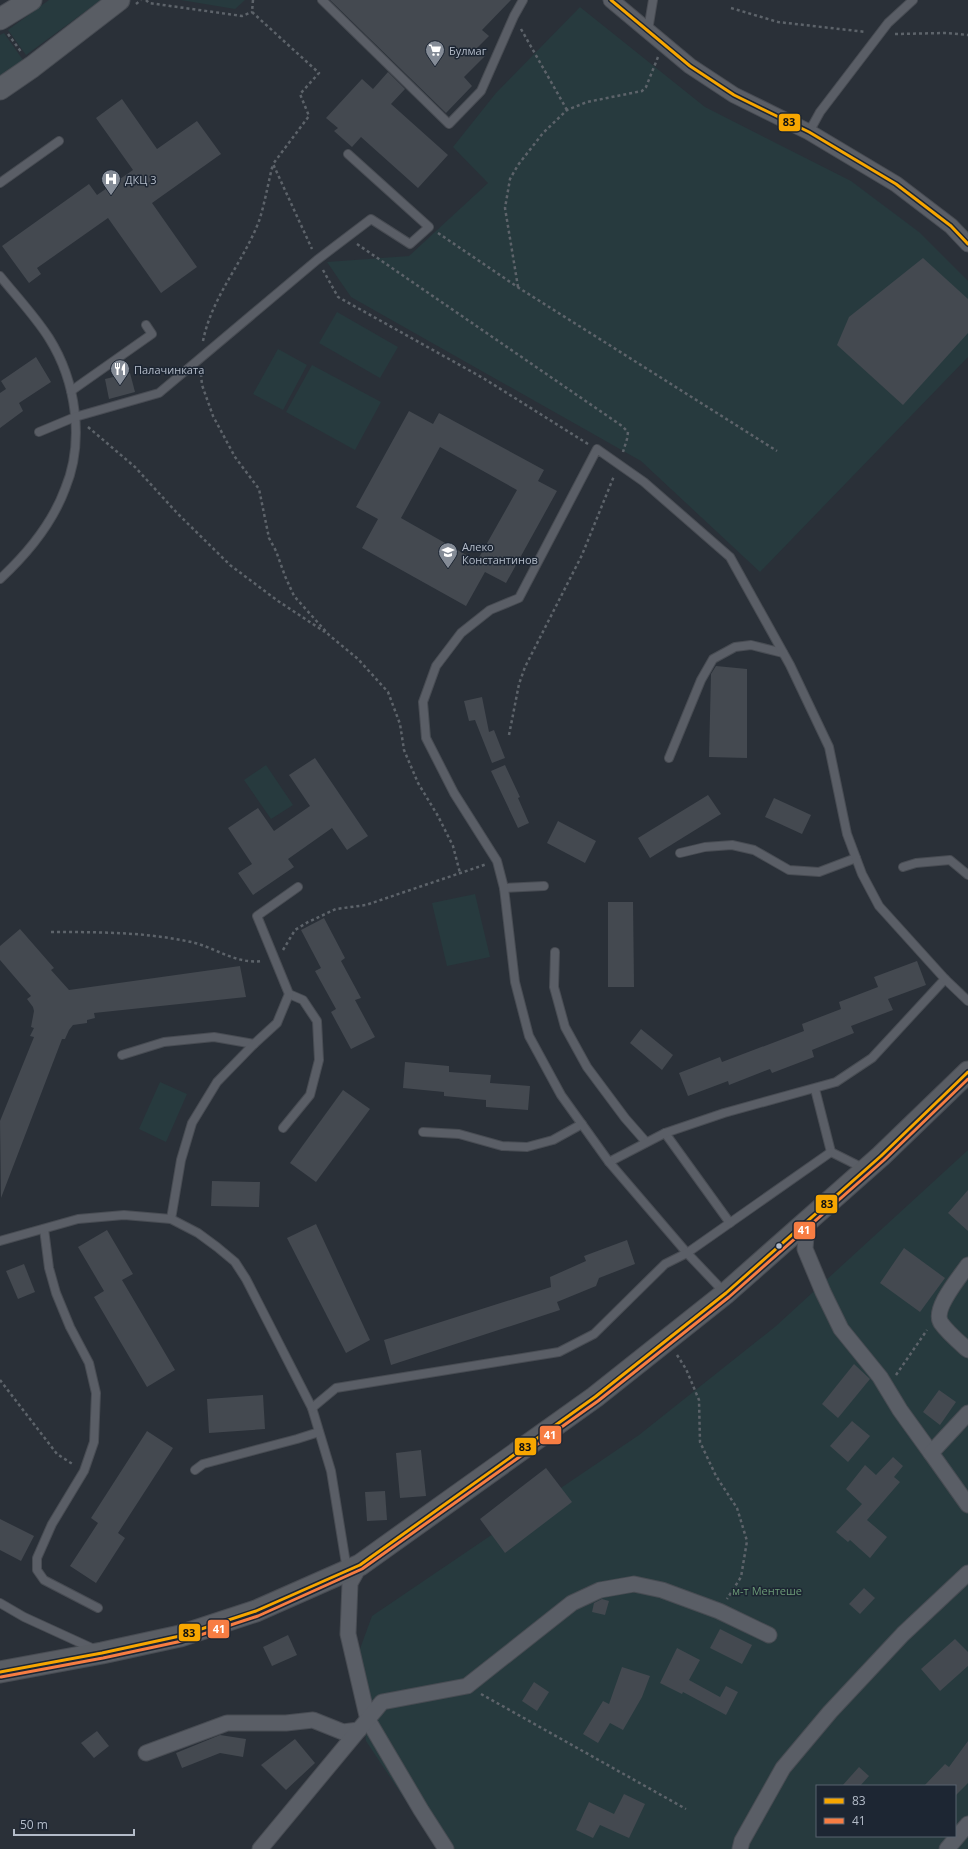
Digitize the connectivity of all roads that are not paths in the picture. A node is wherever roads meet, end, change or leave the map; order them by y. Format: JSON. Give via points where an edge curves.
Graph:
{"nodes":[{"id":1,"x":31,"y":0,"type":"edge"},
{"id":2,"x":119,"y":0,"type":"edge"},
{"id":3,"x":322,"y":0,"type":"edge"},
{"id":4,"x":523,"y":0,"type":"edge"},
{"id":5,"x":611,"y":0,"type":"edge"},
{"id":6,"x":653,"y":0,"type":"edge"},
{"id":7,"x":913,"y":0,"type":"edge"},
{"id":8,"x":2,"y":24,"type":"edge"},
{"id":9,"x":648,"y":30,"type":"junction"},
{"id":10,"x":0,"y":89,"type":"edge"},
{"id":11,"x":809,"y":132,"type":"junction"},
{"id":12,"x":59,"y":141,"type":"dead end"},
{"id":13,"x":348,"y":154,"type":"dead end"},
{"id":14,"x":0,"y":183,"type":"edge"},
{"id":15,"x":968,"y":244,"type":"edge"},
{"id":16,"x":0,"y":276,"type":"edge"},
{"id":17,"x":146,"y":325,"type":"dead end"},
{"id":18,"x":71,"y":391,"type":"junction"},
{"id":19,"x":75,"y":417,"type":"junction"},
{"id":20,"x":39,"y":432,"type":"dead end"},
{"id":21,"x":0,"y":579,"type":"edge"},
{"id":22,"x":783,"y":653,"type":"junction"},
{"id":23,"x":669,"y":758,"type":"dead end"},
{"id":24,"x":680,"y":853,"type":"dead end"},
{"id":25,"x":856,"y":858,"type":"junction"},
{"id":26,"x":902,"y":867,"type":"dead end"},
{"id":27,"x":968,"y":875,"type":"edge"},
{"id":28,"x":544,"y":886,"type":"dead end"},
{"id":29,"x":298,"y":887,"type":"dead end"},
{"id":30,"x":504,"y":888,"type":"junction"},
{"id":31,"x":555,"y":952,"type":"dead end"},
{"id":32,"x":945,"y":980,"type":"junction"},
{"id":33,"x":289,"y":994,"type":"junction"},
{"id":34,"x":968,"y":1001,"type":"edge"},
{"id":35,"x":254,"y":1044,"type":"junction"},
{"id":36,"x":122,"y":1055,"type":"dead end"},
{"id":37,"x":968,"y":1072,"type":"edge"},
{"id":38,"x":815,"y":1089,"type":"junction"},
{"id":39,"x":582,"y":1124,"type":"junction"},
{"id":40,"x":283,"y":1128,"type":"dead end"},
{"id":41,"x":423,"y":1132,"type":"dead end"},
{"id":42,"x":665,"y":1133,"type":"junction"},
{"id":43,"x":646,"y":1142,"type":"junction"},
{"id":44,"x":831,"y":1152,"type":"junction"},
{"id":45,"x":609,"y":1162,"type":"junction"},
{"id":46,"x":865,"y":1169,"type":"junction"},
{"id":47,"x":171,"y":1219,"type":"junction"},
{"id":48,"x":807,"y":1222,"type":"junction"},
{"id":49,"x":730,"y":1223,"type":"junction"},
{"id":50,"x":44,"y":1229,"type":"junction"},
{"id":51,"x":0,"y":1241,"type":"edge"},
{"id":52,"x":687,"y":1253,"type":"junction"},
{"id":53,"x":968,"y":1265,"type":"edge"},
{"id":54,"x":726,"y":1293,"type":"junction"},
{"id":55,"x":968,"y":1350,"type":"edge"},
{"id":56,"x":312,"y":1408,"type":"junction"},
{"id":57,"x":968,"y":1413,"type":"edge"},
{"id":58,"x":319,"y":1432,"type":"junction"},
{"id":59,"x":931,"y":1453,"type":"junction"},
{"id":60,"x":195,"y":1470,"type":"dead end"},
{"id":61,"x":968,"y":1505,"type":"edge"},
{"id":62,"x":353,"y":1568,"type":"junction"},
{"id":63,"x":968,"y":1573,"type":"edge"},
{"id":64,"x":0,"y":1603,"type":"edge"},
{"id":65,"x":98,"y":1608,"type":"dead end"},
{"id":66,"x":769,"y":1636,"type":"dead end"},
{"id":67,"x":102,"y":1653,"type":"junction"},
{"id":68,"x":0,"y":1672,"type":"edge"},
{"id":69,"x":364,"y":1725,"type":"junction"},
{"id":70,"x":146,"y":1753,"type":"dead end"},
{"id":71,"x":968,"y":1824,"type":"edge"},
{"id":72,"x":260,"y":1849,"type":"edge"},
{"id":73,"x":446,"y":1849,"type":"edge"},
{"id":74,"x":740,"y":1849,"type":"edge"},
{"id":75,"x":947,"y":1849,"type":"edge"}],
"edges":[{"from":1,"to":8,"type":"street"},
{"from":2,"to":10,"type":"street"},
{"from":3,"to":4,"type":"lane","via":[[449,124],[481,91]]},
{"from":5,"to":9,"type":"street"},
{"from":6,"to":9,"type":"lane"},
{"from":7,"to":11,"type":"lane","via":[[879,34],[820,112]]},
{"from":9,"to":11,"type":"street","via":[[690,66],[734,95]]},
{"from":11,"to":15,"type":"street","via":[[896,184],[950,226]]},
{"from":12,"to":14,"type":"lane"},
{"from":13,"to":19,"type":"lane","via":[[429,227],[410,244],[371,219],[317,260],[159,393]]},
{"from":16,"to":18,"type":"lane","via":[[48,337],[62,364]]},
{"from":17,"to":18,"type":"lane","via":[[152,334]]},
{"from":18,"to":19,"type":"lane"},
{"from":19,"to":20,"type":"lane"},
{"from":19,"to":21,"type":"lane","via":[[73,462],[66,489],[37,539]]},
{"from":22,"to":23,"type":"lane","via":[[751,645],[735,647],[713,659],[701,680]]},
{"from":22,"to":25,"type":"lane","via":[[830,747],[847,834]]},
{"from":22,"to":30,"type":"lane","via":[[730,557],[644,482],[597,449],[519,598],[490,610],[461,634],[436,666],[423,702],[426,738],[454,793],[497,861]]},
{"from":24,"to":25,"type":"lane","via":[[732,845],[754,850],[789,870],[819,872]]},
{"from":25,"to":32,"type":"lane","via":[[879,906]]},
{"from":26,"to":27,"type":"lane","via":[[950,860]]},
{"from":28,"to":30,"type":"lane"},
{"from":29,"to":33,"type":"lane","via":[[257,916]]},
{"from":30,"to":39,"type":"lane","via":[[515,982],[529,1036],[561,1095]]},
{"from":31,"to":43,"type":"lane","via":[[554,987],[565,1027],[587,1066],[624,1118]]},
{"from":32,"to":34,"type":"lane"},
{"from":32,"to":38,"type":"lane","via":[[872,1058],[836,1082]]},
{"from":33,"to":35,"type":"lane","via":[[277,1023]]},
{"from":33,"to":40,"type":"lane","via":[[303,1000],[317,1021],[319,1060],[310,1095]]},
{"from":35,"to":36,"type":"lane","via":[[214,1037],[164,1042]]},
{"from":35,"to":47,"type":"lane","via":[[217,1082],[192,1123],[181,1160]]},
{"from":37,"to":46,"type":"street"},
{"from":38,"to":42,"type":"lane","via":[[724,1113]]},
{"from":38,"to":44,"type":"lane"},
{"from":39,"to":41,"type":"lane","via":[[553,1140],[527,1147],[502,1146],[458,1134]]},
{"from":39,"to":45,"type":"lane"},
{"from":42,"to":43,"type":"lane"},
{"from":42,"to":49,"type":"lane"},
{"from":43,"to":45,"type":"lane"},
{"from":44,"to":46,"type":"lane"},
{"from":44,"to":49,"type":"lane"},
{"from":45,"to":52,"type":"lane"},
{"from":46,"to":48,"type":"street"},
{"from":47,"to":50,"type":"lane","via":[[146,1215],[103,1216],[78,1219]]},
{"from":47,"to":56,"type":"lane","via":[[198,1233],[234,1262],[246,1279]]},
{"from":48,"to":54,"type":"street"},
{"from":48,"to":59,"type":"street","via":[[804,1249],[841,1329],[880,1377]]},
{"from":49,"to":52,"type":"lane"},
{"from":50,"to":51,"type":"lane"},
{"from":50,"to":65,"type":"lane","via":[[49,1268],[56,1293],[88,1363],[96,1393],[94,1442],[84,1471],[52,1524],[37,1558],[37,1570],[44,1580]]},
{"from":52,"to":54,"type":"lane"},
{"from":52,"to":56,"type":"lane","via":[[665,1264],[594,1334],[559,1352],[336,1388]]},
{"from":53,"to":55,"type":"street","via":[[943,1302],[939,1313],[940,1322]]},
{"from":54,"to":62,"type":"street","via":[[595,1397]]},
{"from":56,"to":58,"type":"lane"},
{"from":57,"to":59,"type":"street"},
{"from":58,"to":60,"type":"lane","via":[[203,1464]]},
{"from":58,"to":62,"type":"lane","via":[[331,1471]]},
{"from":59,"to":61,"type":"street"},
{"from":62,"to":67,"type":"street","via":[[256,1612],[180,1636]]},
{"from":62,"to":69,"type":"street","via":[[348,1634]]},
{"from":63,"to":74,"type":"street","via":[[898,1640],[830,1712],[783,1768]]},
{"from":64,"to":67,"type":"lane","via":[[24,1617]]},
{"from":66,"to":69,"type":"street","via":[[719,1611],[662,1590],[634,1584],[600,1590],[572,1603],[466,1686],[382,1702]]},
{"from":67,"to":68,"type":"street"},
{"from":69,"to":70,"type":"street","via":[[343,1732],[313,1720],[286,1723],[227,1723]]},
{"from":69,"to":72,"type":"street"},
{"from":69,"to":73,"type":"street"},
{"from":71,"to":75,"type":"street"}]}
